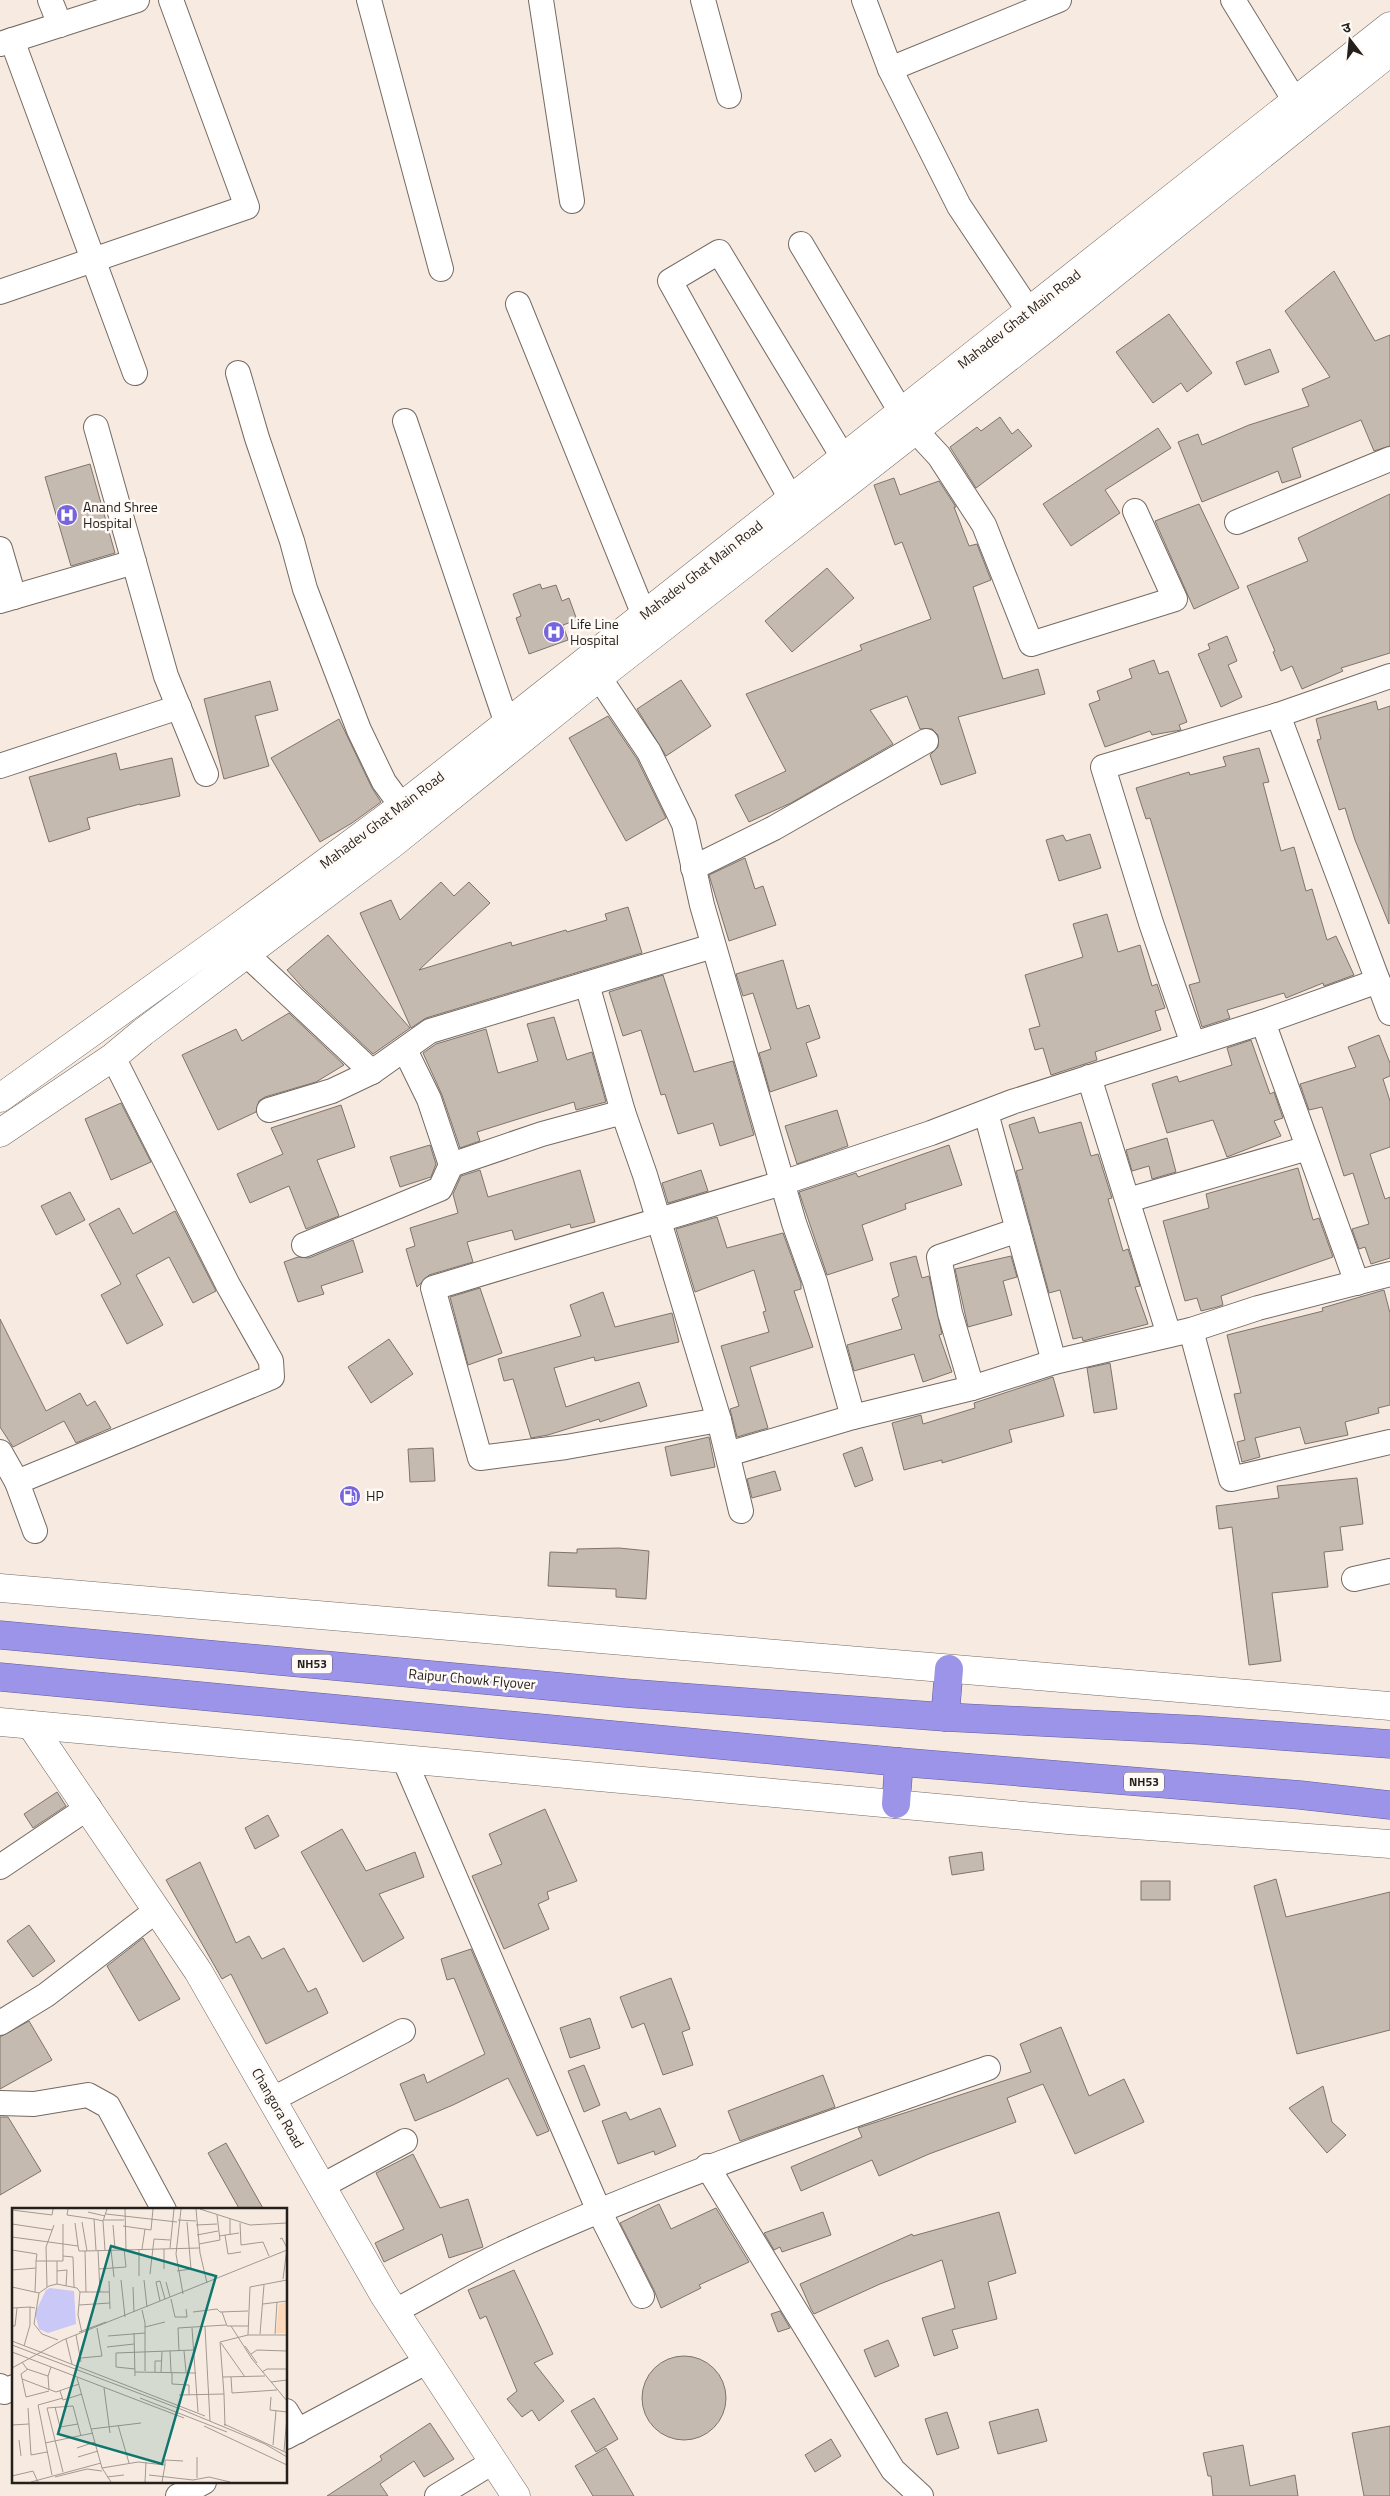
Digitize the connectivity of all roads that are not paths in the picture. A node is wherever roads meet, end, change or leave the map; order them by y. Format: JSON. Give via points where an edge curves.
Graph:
{"nodes":[{"id":1,"x":50,"y":0,"type":"edge"},
{"id":2,"x":137,"y":0,"type":"edge"},
{"id":3,"x":171,"y":0,"type":"edge"},
{"id":4,"x":369,"y":0,"type":"edge"},
{"id":5,"x":541,"y":0,"type":"edge"},
{"id":6,"x":703,"y":0,"type":"edge"},
{"id":7,"x":864,"y":0,"type":"edge"},
{"id":8,"x":1059,"y":0,"type":"edge"},
{"id":9,"x":1233,"y":0,"type":"edge"},
{"id":10,"x":60,"y":25,"type":"junction"},
{"id":11,"x":1390,"y":26,"type":"edge"},
{"id":12,"x":6,"y":42,"type":"edge"},
{"id":13,"x":1390,"y":52,"type":"edge"},
{"id":14,"x":890,"y":69,"type":"junction"},
{"id":15,"x":729,"y":96,"type":"dead end"},
{"id":16,"x":1301,"y":109,"type":"junction"},
{"id":17,"x":572,"y":201,"type":"dead end"},
{"id":18,"x":801,"y":244,"type":"dead end"},
{"id":19,"x":94,"y":260,"type":"junction"},
{"id":20,"x":441,"y":269,"type":"dead end"},
{"id":21,"x":0,"y":292,"type":"edge"},
{"id":22,"x":518,"y":304,"type":"dead end"},
{"id":23,"x":1037,"y":320,"type":"junction"},
{"id":24,"x":238,"y":372,"type":"dead end"},
{"id":25,"x":135,"y":373,"type":"dead end"},
{"id":26,"x":405,"y":421,"type":"dead end"},
{"id":27,"x":908,"y":421,"type":"junction"},
{"id":28,"x":96,"y":427,"type":"dead end"},
{"id":29,"x":843,"y":457,"type":"junction"},
{"id":30,"x":1390,"y":459,"type":"edge"},
{"id":31,"x":791,"y":499,"type":"junction"},
{"id":32,"x":1135,"y":511,"type":"dead end"},
{"id":33,"x":1237,"y":522,"type":"dead end"},
{"id":34,"x":0,"y":549,"type":"edge"},
{"id":35,"x":134,"y":562,"type":"junction"},
{"id":36,"x":7,"y":599,"type":"edge"},
{"id":37,"x":644,"y":615,"type":"junction"},
{"id":38,"x":593,"y":668,"type":"junction"},
{"id":39,"x":1390,"y":676,"type":"edge"},
{"id":40,"x":179,"y":706,"type":"junction"},
{"id":41,"x":1278,"y":715,"type":"junction"},
{"id":42,"x":506,"y":724,"type":"junction"},
{"id":43,"x":926,"y":741,"type":"dead end"},
{"id":44,"x":0,"y":766,"type":"edge"},
{"id":45,"x":206,"y":774,"type":"dead end"},
{"id":46,"x":409,"y":815,"type":"junction"},
{"id":47,"x":693,"y":868,"type":"junction"},
{"id":48,"x":238,"y":944,"type":"junction"},
{"id":49,"x":714,"y":946,"type":"junction"},
{"id":50,"x":1378,"y":981,"type":"junction"},
{"id":51,"x":587,"y":984,"type":"junction"},
{"id":52,"x":1390,"y":1013,"type":"edge"},
{"id":53,"x":1263,"y":1022,"type":"junction"},
{"id":54,"x":1193,"y":1044,"type":"junction"},
{"id":55,"x":405,"y":1050,"type":"junction"},
{"id":56,"x":113,"y":1057,"type":"junction"},
{"id":57,"x":372,"y":1072,"type":"junction"},
{"id":58,"x":1089,"y":1077,"type":"junction"},
{"id":59,"x":0,"y":1098,"type":"edge"},
{"id":60,"x":269,"y":1110,"type":"dead end"},
{"id":61,"x":623,"y":1112,"type":"junction"},
{"id":62,"x":986,"y":1113,"type":"junction"},
{"id":63,"x":0,"y":1133,"type":"edge"},
{"id":64,"x":1308,"y":1148,"type":"junction"},
{"id":65,"x":451,"y":1165,"type":"junction"},
{"id":66,"x":782,"y":1183,"type":"junction"},
{"id":67,"x":1128,"y":1200,"type":"junction"},
{"id":68,"x":658,"y":1221,"type":"junction"},
{"id":69,"x":1018,"y":1230,"type":"junction"},
{"id":70,"x":304,"y":1245,"type":"dead end"},
{"id":71,"x":1390,"y":1274,"type":"edge"},
{"id":72,"x":1357,"y":1283,"type":"junction"},
{"id":73,"x":1180,"y":1332,"type":"junction"},
{"id":74,"x":1054,"y":1362,"type":"junction"},
{"id":75,"x":972,"y":1388,"type":"junction"},
{"id":76,"x":853,"y":1417,"type":"junction"},
{"id":77,"x":719,"y":1420,"type":"junction"},
{"id":78,"x":1390,"y":1442,"type":"edge"},
{"id":79,"x":0,"y":1452,"type":"edge"},
{"id":80,"x":728,"y":1454,"type":"junction"},
{"id":81,"x":16,"y":1482,"type":"junction"},
{"id":82,"x":741,"y":1512,"type":"dead end"},
{"id":83,"x":35,"y":1531,"type":"dead end"},
{"id":84,"x":1390,"y":1571,"type":"edge"},
{"id":85,"x":1354,"y":1579,"type":"dead end"},
{"id":86,"x":0,"y":1588,"type":"edge"},
{"id":87,"x":0,"y":1635,"type":"edge"},
{"id":88,"x":949,"y":1668,"type":"junction"},
{"id":89,"x":0,"y":1677,"type":"edge"},
{"id":90,"x":1390,"y":1706,"type":"edge"},
{"id":91,"x":945,"y":1717,"type":"junction"},
{"id":92,"x":0,"y":1722,"type":"edge"},
{"id":93,"x":31,"y":1725,"type":"junction"},
{"id":94,"x":1390,"y":1744,"type":"edge"},
{"id":95,"x":404,"y":1759,"type":"junction"},
{"id":96,"x":899,"y":1762,"type":"junction"},
{"id":97,"x":896,"y":1804,"type":"junction"},
{"id":98,"x":1390,"y":1805,"type":"edge"},
{"id":99,"x":89,"y":1807,"type":"junction"},
{"id":100,"x":1390,"y":1844,"type":"edge"},
{"id":101,"x":0,"y":1867,"type":"edge"},
{"id":102,"x":157,"y":1910,"type":"junction"},
{"id":103,"x":0,"y":2023,"type":"edge"},
{"id":104,"x":403,"y":2031,"type":"dead end"},
{"id":105,"x":988,"y":2068,"type":"dead end"},
{"id":106,"x":273,"y":2099,"type":"junction"},
{"id":107,"x":0,"y":2103,"type":"edge"},
{"id":108,"x":405,"y":2141,"type":"dead end"},
{"id":109,"x":707,"y":2166,"type":"junction"},
{"id":110,"x":322,"y":2186,"type":"junction"},
{"id":111,"x":163,"y":2208,"type":"edge"},
{"id":112,"x":599,"y":2211,"type":"junction"},
{"id":113,"x":642,"y":2296,"type":"dead end"},
{"id":114,"x":395,"y":2311,"type":"junction"},
{"id":115,"x":428,"y":2361,"type":"junction"},
{"id":116,"x":0,"y":2386,"type":"edge"},
{"id":117,"x":12,"y":2388,"type":"edge"},
{"id":118,"x":288,"y":2419,"type":"edge"},
{"id":119,"x":292,"y":2434,"type":"edge"},
{"id":120,"x":492,"y":2462,"type":"junction"},
{"id":121,"x":200,"y":2484,"type":"edge"},
{"id":122,"x":178,"y":2496,"type":"edge"},
{"id":123,"x":437,"y":2496,"type":"edge"},
{"id":124,"x":516,"y":2496,"type":"edge"},
{"id":125,"x":921,"y":2496,"type":"edge"}],
"edges":[{"from":1,"to":10,"type":"street"},
{"from":2,"to":10,"type":"street"},
{"from":3,"to":19,"type":"street","via":[[247,207]]},
{"from":4,"to":20,"type":"street"},
{"from":5,"to":17,"type":"street"},
{"from":6,"to":15,"type":"street"},
{"from":7,"to":14,"type":"street"},
{"from":8,"to":14,"type":"street"},
{"from":9,"to":16,"type":"street"},
{"from":10,"to":12,"type":"street"},
{"from":11,"to":16,"type":"street","name":"Mahadev Ghat Main Road"},
{"from":12,"to":19,"type":"street"},
{"from":13,"to":16,"type":"street"},
{"from":14,"to":23,"type":"street","via":[[959,206]]},
{"from":16,"to":23,"type":"street","name":"Mahadev Ghat Main Road"},
{"from":18,"to":27,"type":"street"},
{"from":19,"to":21,"type":"street"},
{"from":19,"to":25,"type":"street"},
{"from":22,"to":37,"type":"street"},
{"from":23,"to":27,"type":"street","name":"Mahadev Ghat Main Road"},
{"from":24,"to":46,"type":"street","via":[[308,598],[366,746],[384,782]]},
{"from":26,"to":42,"type":"street"},
{"from":27,"to":29,"type":"street","name":"Mahadev Ghat Main Road"},
{"from":27,"to":32,"type":"street","via":[[939,456],[984,525],[1031,644],[1175,599]]},
{"from":27,"to":38,"type":"street"},
{"from":28,"to":35,"type":"street"},
{"from":29,"to":31,"type":"street","name":"Mahadev Ghat Main Road"},
{"from":29,"to":31,"type":"street","via":[[719,252],[670,281]]},
{"from":30,"to":33,"type":"street"},
{"from":31,"to":37,"type":"street","name":"Mahadev Ghat Main Road"},
{"from":34,"to":36,"type":"street"},
{"from":35,"to":36,"type":"street"},
{"from":35,"to":40,"type":"street","via":[[166,676]]},
{"from":37,"to":38,"type":"street","name":"Mahadev Ghat Main Road"},
{"from":38,"to":42,"type":"street","name":"Mahadev Ghat Main Road"},
{"from":38,"to":46,"type":"street"},
{"from":38,"to":47,"type":"street","via":[[649,752],[684,824]]},
{"from":39,"to":41,"type":"street"},
{"from":40,"to":44,"type":"street"},
{"from":40,"to":45,"type":"street"},
{"from":41,"to":50,"type":"street"},
{"from":41,"to":54,"type":"street","via":[[1103,767],[1148,914]]},
{"from":42,"to":46,"type":"street","name":"Mahadev Ghat Main Road"},
{"from":43,"to":47,"type":"street","via":[[774,828]]},
{"from":46,"to":48,"type":"street","name":"Mahadev Ghat Main Road"},
{"from":47,"to":49,"type":"street"},
{"from":48,"to":56,"type":"street"},
{"from":48,"to":57,"type":"street"},
{"from":48,"to":59,"type":"street","name":"Mahadev Ghat Main Road"},
{"from":49,"to":51,"type":"street"},
{"from":49,"to":66,"type":"street"},
{"from":50,"to":52,"type":"street"},
{"from":50,"to":53,"type":"street"},
{"from":51,"to":55,"type":"street","via":[[430,1031]]},
{"from":51,"to":61,"type":"street"},
{"from":53,"to":54,"type":"street"},
{"from":53,"to":64,"type":"street"},
{"from":54,"to":58,"type":"street"},
{"from":55,"to":57,"type":"street"},
{"from":55,"to":65,"type":"street","via":[[429,1099]]},
{"from":56,"to":63,"type":"street"},
{"from":56,"to":81,"type":"street","via":[[228,1285],[271,1361],[272,1377]]},
{"from":57,"to":60,"type":"street","via":[[332,1092]]},
{"from":58,"to":62,"type":"street"},
{"from":58,"to":67,"type":"street"},
{"from":61,"to":65,"type":"street","via":[[542,1134]]},
{"from":61,"to":68,"type":"street"},
{"from":62,"to":66,"type":"street"},
{"from":62,"to":69,"type":"street"},
{"from":64,"to":67,"type":"street"},
{"from":64,"to":72,"type":"street"},
{"from":65,"to":70,"type":"street","via":[[440,1189]]},
{"from":66,"to":68,"type":"street"},
{"from":66,"to":76,"type":"street","via":[[815,1282]]},
{"from":67,"to":73,"type":"street"},
{"from":68,"to":77,"type":"street"},
{"from":68,"to":77,"type":"street","via":[[433,1288],[480,1458],[566,1447]]},
{"from":69,"to":74,"type":"street"},
{"from":69,"to":75,"type":"street","via":[[939,1258],[950,1313]]},
{"from":71,"to":72,"type":"street"},
{"from":72,"to":73,"type":"street"},
{"from":73,"to":74,"type":"street"},
{"from":73,"to":78,"type":"street","via":[[1230,1479]]},
{"from":74,"to":75,"type":"street"},
{"from":75,"to":76,"type":"street"},
{"from":76,"to":80,"type":"street"},
{"from":77,"to":80,"type":"street"},
{"from":79,"to":81,"type":"street"},
{"from":80,"to":82,"type":"street"},
{"from":81,"to":83,"type":"street"},
{"from":84,"to":85,"type":"street"},
{"from":86,"to":88,"type":"street"},
{"from":87,"to":91,"type":"highway","name":"Raipur Chowk Flyover","number":"NH53","via":[[625,1693]]},
{"from":88,"to":90,"type":"street"},
{"from":88,"to":91,"type":"highway"},
{"from":89,"to":96,"type":"highway","number":"NH53"},
{"from":91,"to":94,"type":"highway","number":"NH53"},
{"from":92,"to":93,"type":"street"},
{"from":93,"to":95,"type":"street"},
{"from":93,"to":99,"type":"street","name":"Changora Road"},
{"from":95,"to":97,"type":"street"},
{"from":95,"to":112,"type":"street"},
{"from":96,"to":97,"type":"highway"},
{"from":96,"to":98,"type":"highway","number":"NH53"},
{"from":97,"to":100,"type":"street"},
{"from":99,"to":101,"type":"street"},
{"from":99,"to":102,"type":"street","name":"Changora Road"},
{"from":102,"to":103,"type":"street","via":[[46,1995]]},
{"from":102,"to":106,"type":"street","name":"Changora Road","via":[[198,1971]]},
{"from":104,"to":106,"type":"street"},
{"from":105,"to":109,"type":"street"},
{"from":106,"to":110,"type":"street","name":"Changora Road"},
{"from":107,"to":111,"type":"street","via":[[34,2104],[88,2095],[108,2106]]},
{"from":108,"to":110,"type":"street"},
{"from":109,"to":112,"type":"street"},
{"from":109,"to":125,"type":"street","via":[[893,2470]]},
{"from":110,"to":114,"type":"street","name":"Changora Road"},
{"from":112,"to":113,"type":"street"},
{"from":112,"to":114,"type":"street","via":[[510,2250]]},
{"from":114,"to":115,"type":"street","name":"Changora Road"},
{"from":115,"to":119,"type":"street"},
{"from":115,"to":120,"type":"street","name":"Changora Road"},
{"from":116,"to":117,"type":"street","via":[[4,2392]]},
{"from":118,"to":119,"type":"street"},
{"from":120,"to":123,"type":"street"},
{"from":120,"to":124,"type":"street","name":"Changora Road"},
{"from":121,"to":122,"type":"street"}]}
